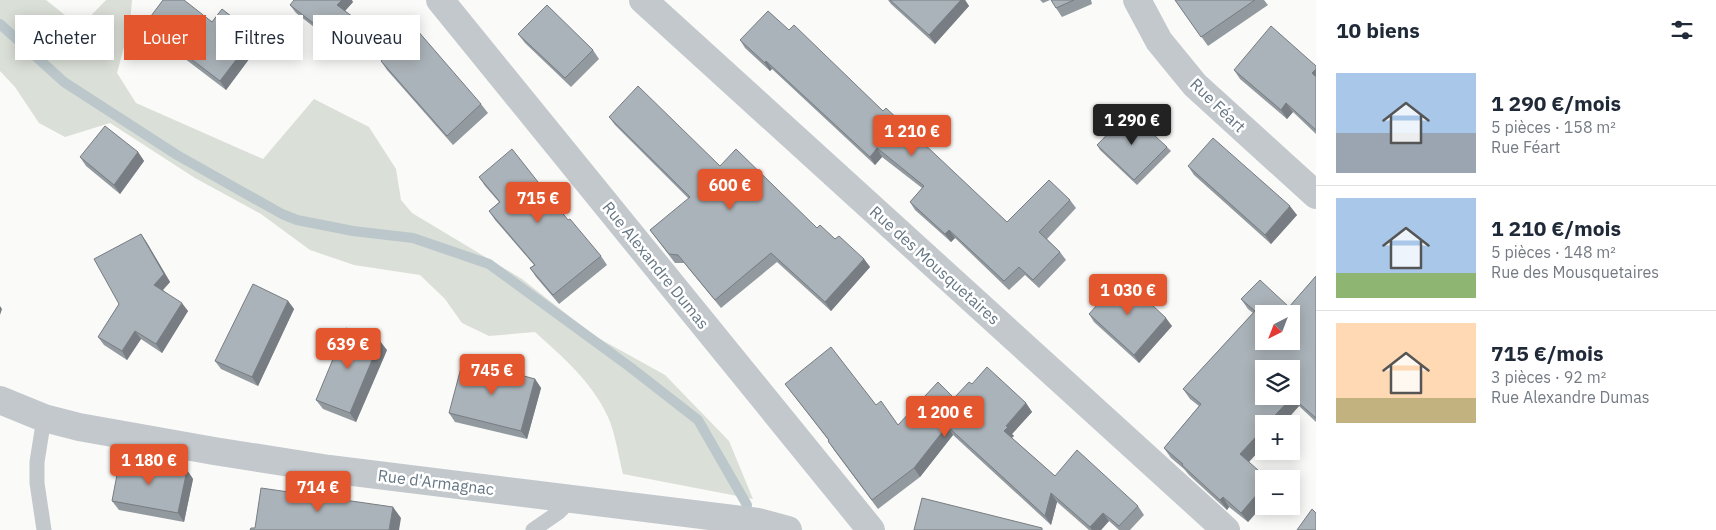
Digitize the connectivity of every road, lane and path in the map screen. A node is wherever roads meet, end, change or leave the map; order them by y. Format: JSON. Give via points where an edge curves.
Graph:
{"nodes":[{"id":1,"x":440,"y":0,"type":"edge"},
{"id":2,"x":643,"y":0,"type":"edge"},
{"id":3,"x":1137,"y":0,"type":"edge"},
{"id":4,"x":1316,"y":195,"type":"edge"},
{"id":5,"x":0,"y":400,"type":"edge"},
{"id":6,"x":44,"y":418,"type":"junction"},
{"id":7,"x":572,"y":499,"type":"junction"},
{"id":8,"x":44,"y":530,"type":"edge"},
{"id":9,"x":533,"y":530,"type":"edge"},
{"id":10,"x":788,"y":530,"type":"edge"},
{"id":11,"x":871,"y":530,"type":"edge"},
{"id":12,"x":1226,"y":530,"type":"edge"}],
"edges":[{"from":1,"to":11,"type":"street","name":"Rue Alexandre Dumas"},
{"from":2,"to":12,"type":"street","name":"Rue des Mousquetaires"},
{"from":3,"to":4,"type":"street","name":"Rue Féart","via":[[1159,41],[1195,85]]},
{"from":5,"to":6,"type":"street","name":"Rue d'Armagnac"},
{"from":6,"to":7,"type":"street","name":"Rue d'Armagnac","via":[[130,437],[329,469]]},
{"from":6,"to":8,"type":"lane","via":[[37,483]]},
{"from":7,"to":9,"type":"lane"},
{"from":7,"to":10,"type":"street","name":"Rue d'Armagnac","via":[[758,522]]}]}
